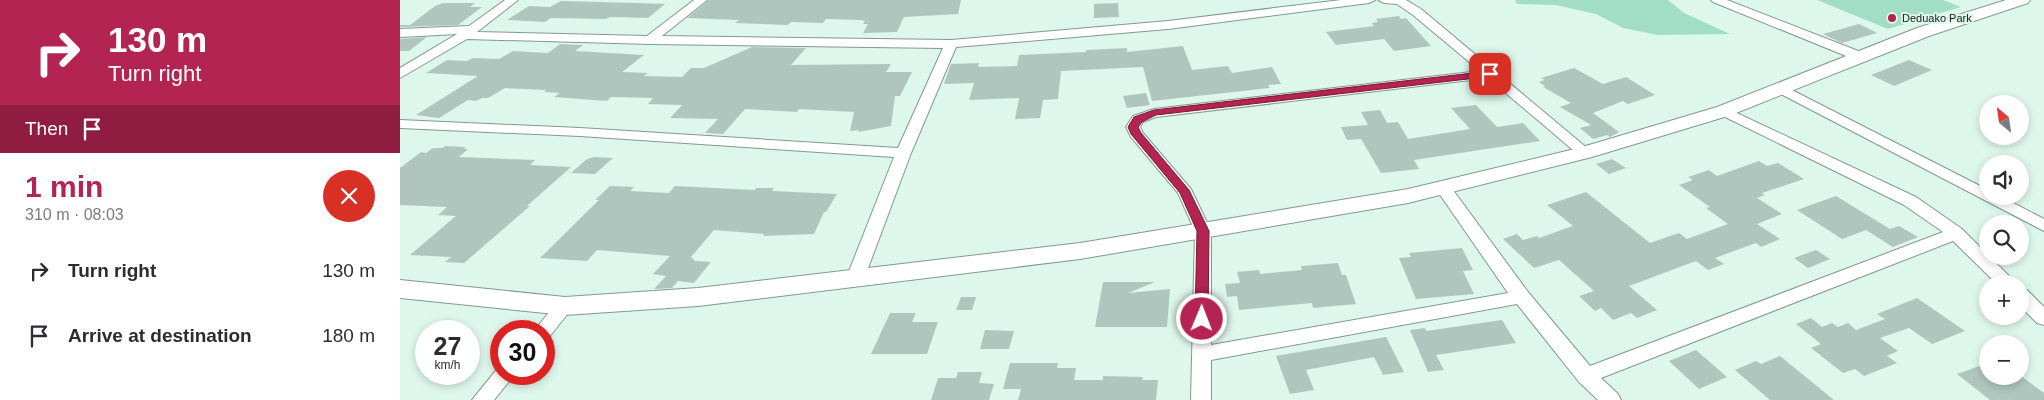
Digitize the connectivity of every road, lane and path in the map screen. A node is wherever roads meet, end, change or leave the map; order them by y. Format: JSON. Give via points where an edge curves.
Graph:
{"nodes":[{"id":1,"x":512,"y":0,"type":"edge"},
{"id":2,"x":701,"y":0,"type":"edge"},
{"id":3,"x":1369,"y":0,"type":"edge"},
{"id":4,"x":1384,"y":0,"type":"edge"},
{"id":5,"x":1717,"y":0,"type":"edge"},
{"id":6,"x":2022,"y":0,"type":"edge"},
{"id":7,"x":468,"y":32,"type":"junction"},
{"id":8,"x":400,"y":33,"type":"edge"},
{"id":9,"x":650,"y":40,"type":"junction"},
{"id":10,"x":951,"y":44,"type":"junction"},
{"id":11,"x":1861,"y":57,"type":"junction"},
{"id":12,"x":400,"y":74,"type":"edge"},
{"id":13,"x":1490,"y":74,"type":"junction"},
{"id":14,"x":1782,"y":89,"type":"junction"},
{"id":15,"x":1724,"y":111,"type":"junction"},
{"id":16,"x":400,"y":124,"type":"edge"},
{"id":17,"x":903,"y":153,"type":"junction"},
{"id":18,"x":1585,"y":153,"type":"junction"},
{"id":19,"x":1444,"y":189,"type":"junction"},
{"id":20,"x":2044,"y":226,"type":"edge"},
{"id":21,"x":1203,"y":231,"type":"junction"},
{"id":22,"x":1956,"y":233,"type":"junction"},
{"id":23,"x":1999,"y":275,"type":"edge"},
{"id":24,"x":855,"y":279,"type":"junction"},
{"id":25,"x":400,"y":289,"type":"edge"},
{"id":26,"x":1522,"y":297,"type":"junction"},
{"id":27,"x":2029,"y":304,"type":"edge"},
{"id":28,"x":565,"y":306,"type":"junction"},
{"id":29,"x":2044,"y":318,"type":"edge"},
{"id":30,"x":552,"y":320,"type":"edge"},
{"id":31,"x":1201,"y":354,"type":"junction"},
{"id":32,"x":1586,"y":376,"type":"junction"},
{"id":33,"x":495,"y":385,"type":"edge"},
{"id":34,"x":482,"y":400,"type":"edge"},
{"id":35,"x":1202,"y":400,"type":"edge"},
{"id":36,"x":1611,"y":400,"type":"edge"}],
"edges":[{"from":1,"to":7,"type":"street"},
{"from":2,"to":9,"type":"street"},
{"from":3,"to":10,"type":"street","via":[[1168,25]]},
{"from":4,"to":13,"type":"street","via":[[1400,2],[1417,12]]},
{"from":5,"to":11,"type":"street"},
{"from":6,"to":11,"type":"street","via":[[1923,32]]},
{"from":7,"to":8,"type":"street"},
{"from":7,"to":9,"type":"street"},
{"from":7,"to":12,"type":"street"},
{"from":9,"to":10,"type":"street"},
{"from":10,"to":17,"type":"street"},
{"from":11,"to":14,"type":"street"},
{"from":13,"to":18,"type":"street"},
{"from":13,"to":21,"type":"street","via":[[1154,113],[1138,120],[1133,127],[1136,134],[1185,192]]},
{"from":14,"to":15,"type":"street"},
{"from":14,"to":20,"type":"street"},
{"from":15,"to":18,"type":"street"},
{"from":15,"to":22,"type":"street","via":[[1910,201]]},
{"from":16,"to":17,"type":"street"},
{"from":17,"to":24,"type":"street"},
{"from":18,"to":19,"type":"street"},
{"from":19,"to":21,"type":"street"},
{"from":19,"to":26,"type":"street"},
{"from":21,"to":24,"type":"street","via":[[1080,251]]},
{"from":21,"to":31,"type":"street"},
{"from":22,"to":23,"type":"street"},
{"from":22,"to":32,"type":"street"},
{"from":24,"to":28,"type":"street","via":[[698,297]]},
{"from":25,"to":28,"type":"street"},
{"from":26,"to":31,"type":"street"},
{"from":26,"to":32,"type":"street"},
{"from":27,"to":29,"type":"street"},
{"from":28,"to":30,"type":"street"},
{"from":31,"to":35,"type":"street"},
{"from":32,"to":36,"type":"street"},
{"from":33,"to":34,"type":"street"}]}
